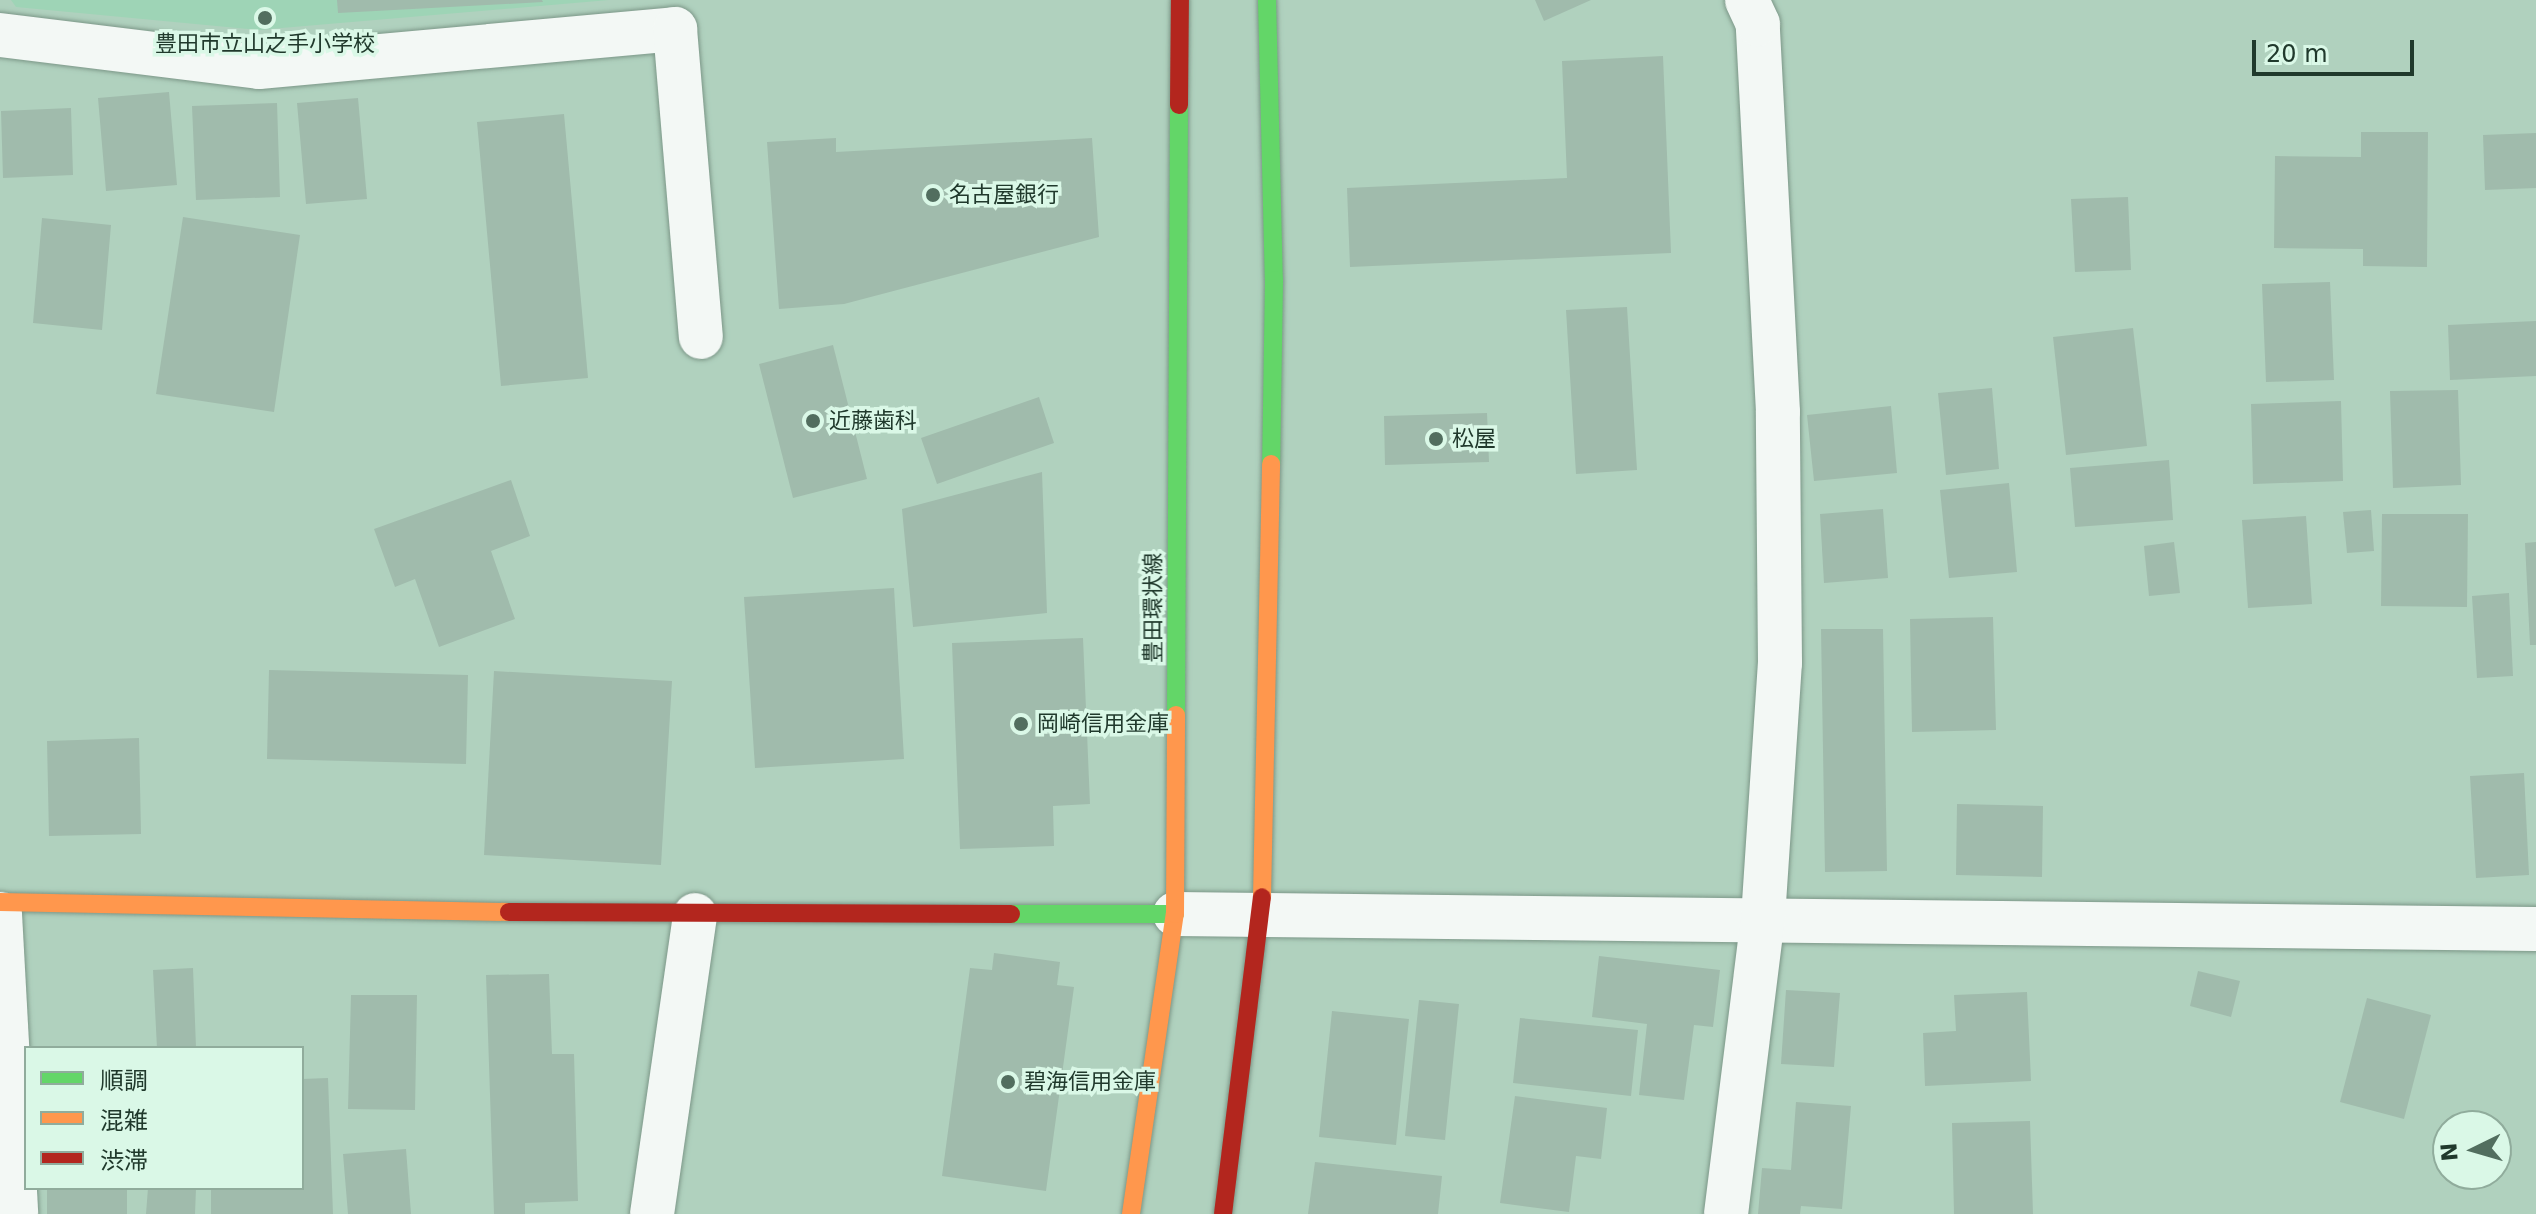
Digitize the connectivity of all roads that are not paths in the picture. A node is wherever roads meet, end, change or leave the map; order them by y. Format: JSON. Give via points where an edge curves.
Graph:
{"nodes":[{"id":1,"x":1180,"y":0,"type":"edge"},
{"id":2,"x":1267,"y":0,"type":"edge"},
{"id":3,"x":1747,"y":0,"type":"edge"},
{"id":4,"x":0,"y":35,"type":"edge"},
{"id":5,"x":701,"y":337,"type":"dead end"},
{"id":6,"x":0,"y":902,"type":"edge"},
{"id":7,"x":0,"y":914,"type":"edge"},
{"id":8,"x":1175,"y":914,"type":"junction"},
{"id":9,"x":695,"y":915,"type":"junction"},
{"id":10,"x":1262,"y":916,"type":"junction"},
{"id":11,"x":1763,"y":918,"type":"junction"},
{"id":12,"x":2536,"y":929,"type":"edge"},
{"id":13,"x":16,"y":1214,"type":"edge"},
{"id":14,"x":652,"y":1214,"type":"edge"},
{"id":15,"x":1131,"y":1214,"type":"edge"},
{"id":16,"x":1223,"y":1214,"type":"edge"},
{"id":17,"x":1726,"y":1214,"type":"edge"}],
"edges":[{"from":1,"to":8,"type":"main road","name":"豊田環状線"},
{"from":2,"to":10,"type":"main road","via":[[1274,280]]},
{"from":3,"to":11,"type":"street","via":[[1758,24],[1778,412],[1780,663]]},
{"from":4,"to":5,"type":"street","via":[[259,67],[675,29]]},
{"from":6,"to":9,"type":"main road"},
{"from":7,"to":13,"type":"street"},
{"from":8,"to":9,"type":"main road"},
{"from":8,"to":10,"type":"street"},
{"from":8,"to":15,"type":"main road","name":"豊田環状線"},
{"from":9,"to":14,"type":"street"},
{"from":10,"to":11,"type":"street"},
{"from":10,"to":16,"type":"main road"},
{"from":11,"to":12,"type":"street"},
{"from":11,"to":17,"type":"street"}]}
